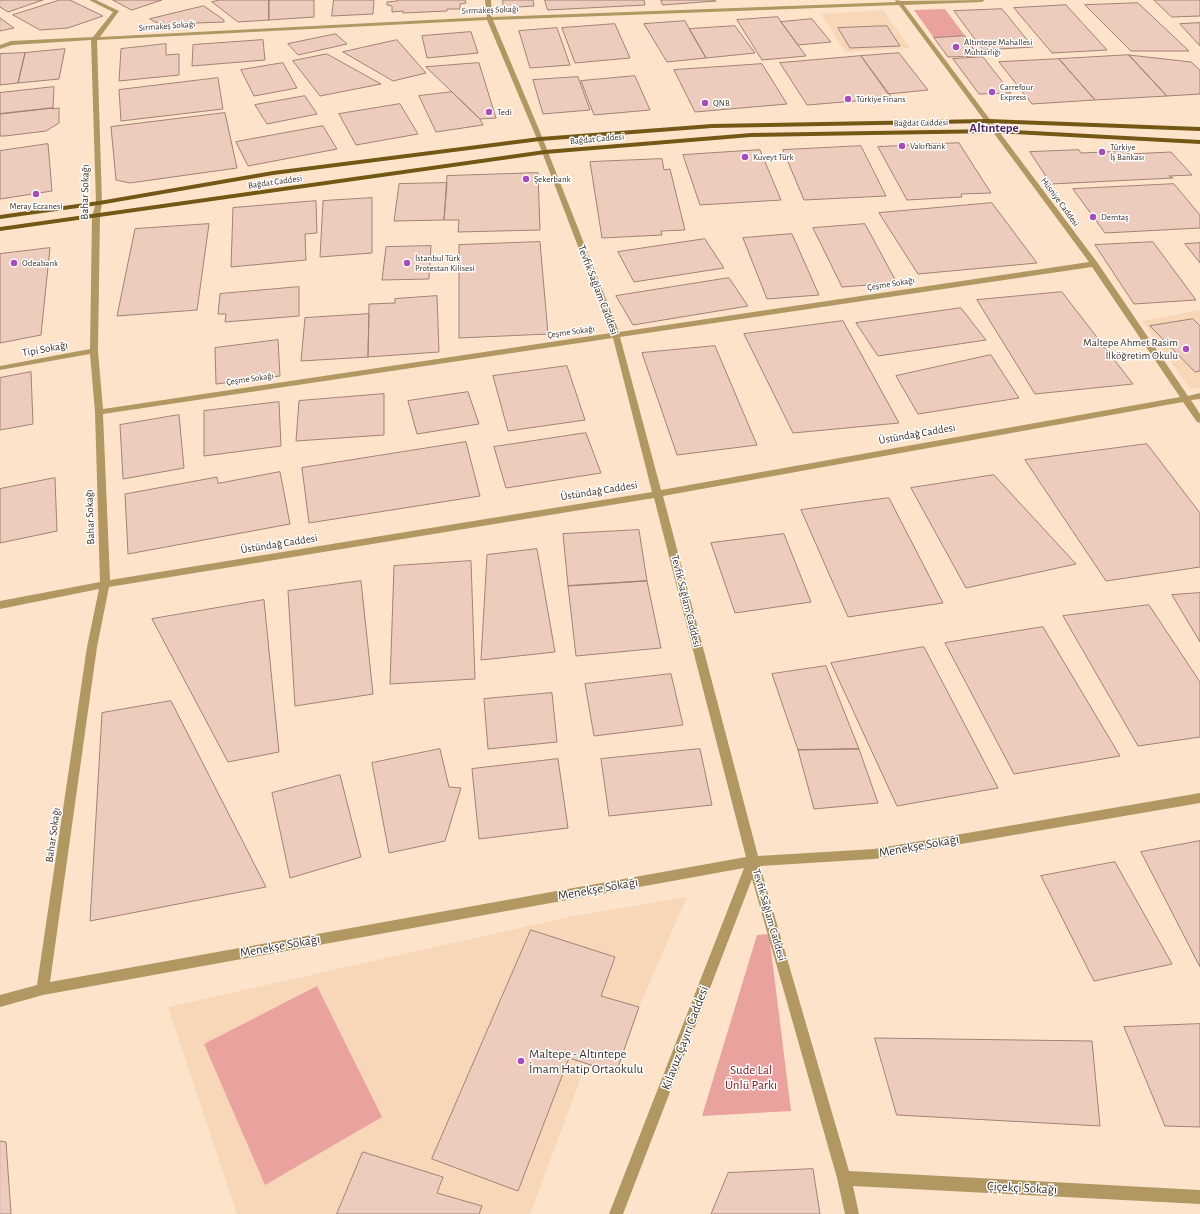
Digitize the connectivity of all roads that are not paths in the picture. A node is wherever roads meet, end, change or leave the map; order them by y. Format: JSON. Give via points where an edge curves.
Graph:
{"nodes":[{"id":1,"x":92,"y":0,"type":"edge"},
{"id":2,"x":488,"y":0,"type":"edge"},
{"id":3,"x":982,"y":0,"type":"edge"},
{"id":4,"x":899,"y":1,"type":"edge"},
{"id":5,"x":490,"y":20,"type":"junction"},
{"id":6,"x":94,"y":40,"type":"junction"},
{"id":7,"x":0,"y":47,"type":"edge"},
{"id":8,"x":988,"y":121,"type":"junction"},
{"id":9,"x":1200,"y":129,"type":"edge"},
{"id":10,"x":995,"y":131,"type":"junction"},
{"id":11,"x":540,"y":140,"type":"junction"},
{"id":12,"x":1200,"y":142,"type":"edge"},
{"id":13,"x":545,"y":152,"type":"junction"},
{"id":14,"x":99,"y":203,"type":"junction"},
{"id":15,"x":96,"y":216,"type":"junction"},
{"id":16,"x":0,"y":217,"type":"edge"},
{"id":17,"x":0,"y":229,"type":"edge"},
{"id":18,"x":1094,"y":264,"type":"junction"},
{"id":19,"x":616,"y":336,"type":"junction"},
{"id":20,"x":94,"y":351,"type":"junction"},
{"id":21,"x":0,"y":368,"type":"edge"},
{"id":22,"x":1200,"y":396,"type":"edge"},
{"id":23,"x":1185,"y":398,"type":"junction"},
{"id":24,"x":99,"y":412,"type":"junction"},
{"id":25,"x":1200,"y":420,"type":"edge"},
{"id":26,"x":658,"y":494,"type":"junction"},
{"id":27,"x":105,"y":584,"type":"junction"},
{"id":28,"x":0,"y":605,"type":"edge"},
{"id":29,"x":1200,"y":798,"type":"edge"},
{"id":30,"x":753,"y":861,"type":"junction"},
{"id":31,"x":43,"y":989,"type":"junction"},
{"id":32,"x":0,"y":1001,"type":"edge"},
{"id":33,"x":844,"y":1178,"type":"junction"},
{"id":34,"x":1200,"y":1197,"type":"edge"},
{"id":35,"x":616,"y":1214,"type":"edge"},
{"id":36,"x":852,"y":1214,"type":"edge"}],
"edges":[{"from":1,"to":6,"type":"street","via":[[116,11]]},
{"from":2,"to":5,"type":"street","name":"Tevfik Sağlam Caddesi"},
{"from":3,"to":4,"type":"street","name":"Sırmakeş Sokağı"},
{"from":4,"to":5,"type":"street","name":"Sırmakeş Sokağı"},
{"from":4,"to":8,"type":"street","name":"Hüsniye Caddesi"},
{"from":5,"to":6,"type":"street","name":"Sırmakeş Sokağı","via":[[302,27]]},
{"from":5,"to":11,"type":"street","name":"Tevfik Sağlam Caddesi"},
{"from":6,"to":7,"type":"street","name":"Sırmakeş Sokağı","via":[[11,43]]},
{"from":6,"to":14,"type":"street","name":"Bahar Sokağı"},
{"from":8,"to":9,"type":"main road","name":"Bağdat Caddesi"},
{"from":8,"to":10,"type":"street","name":"Hüsniye Caddesi"},
{"from":8,"to":11,"type":"main road","name":"Bağdat Caddesi","via":[[712,126]]},
{"from":10,"to":12,"type":"main road","name":"Bağdat Caddesi"},
{"from":10,"to":13,"type":"main road","name":"Bağdat Caddesi","via":[[751,135]]},
{"from":10,"to":18,"type":"street","name":"Hüsniye Caddesi"},
{"from":11,"to":13,"type":"street","name":"Tevfik Sağlam Caddesi"},
{"from":11,"to":14,"type":"main road","name":"Bağdat Caddesi","via":[[273,173]]},
{"from":13,"to":15,"type":"main road","name":"Bağdat Caddesi"},
{"from":13,"to":19,"type":"street","name":"Tevfik Sağlam Caddesi"},
{"from":14,"to":15,"type":"street","name":"Bahar Sokağı"},
{"from":14,"to":16,"type":"main road","name":"Bağdat Caddesi"},
{"from":15,"to":17,"type":"main road","name":"Bağdat Caddesi"},
{"from":15,"to":20,"type":"street","name":"Bahar Sokağı"},
{"from":18,"to":19,"type":"street","name":"Çeşme Sokağı"},
{"from":18,"to":23,"type":"street","name":"Hüsniye Caddesi"},
{"from":19,"to":24,"type":"street","name":"Çeşme Sokağı"},
{"from":19,"to":26,"type":"street","name":"Tevfik Sağlam Caddesi"},
{"from":20,"to":21,"type":"street","name":"Tipi Sokağı"},
{"from":20,"to":24,"type":"street","name":"Bahar Sokağı"},
{"from":22,"to":23,"type":"street","name":"Üstündağ Caddesi"},
{"from":23,"to":25,"type":"street","name":"Hüsniye Caddesi"},
{"from":23,"to":26,"type":"street","name":"Üstündağ Caddesi"},
{"from":24,"to":27,"type":"street","name":"Bahar Sokağı"},
{"from":26,"to":27,"type":"street","name":"Üstündağ Caddesi"},
{"from":26,"to":30,"type":"street","name":"Tevfik Sağlam Caddesi"},
{"from":27,"to":28,"type":"street","name":"Üstündağ Caddesi"},
{"from":27,"to":31,"type":"street","name":"Bahar Sokağı","via":[[91,654]]},
{"from":29,"to":30,"type":"street","name":"Menekşe Sokağı","via":[[874,854]]},
{"from":30,"to":31,"type":"street","name":"Menekşe Sokağı"},
{"from":30,"to":33,"type":"street","name":"Tevfik Sağlam Caddesi"},
{"from":30,"to":35,"type":"street","name":"Kılavuz Çayırı Caddesi"},
{"from":31,"to":32,"type":"street","name":"Menekşe Sokağı"},
{"from":33,"to":34,"type":"street","name":"Çiçekçi Sokağı"},
{"from":33,"to":36,"type":"street","name":"Tevfik Sağlam Caddesi"}]}
